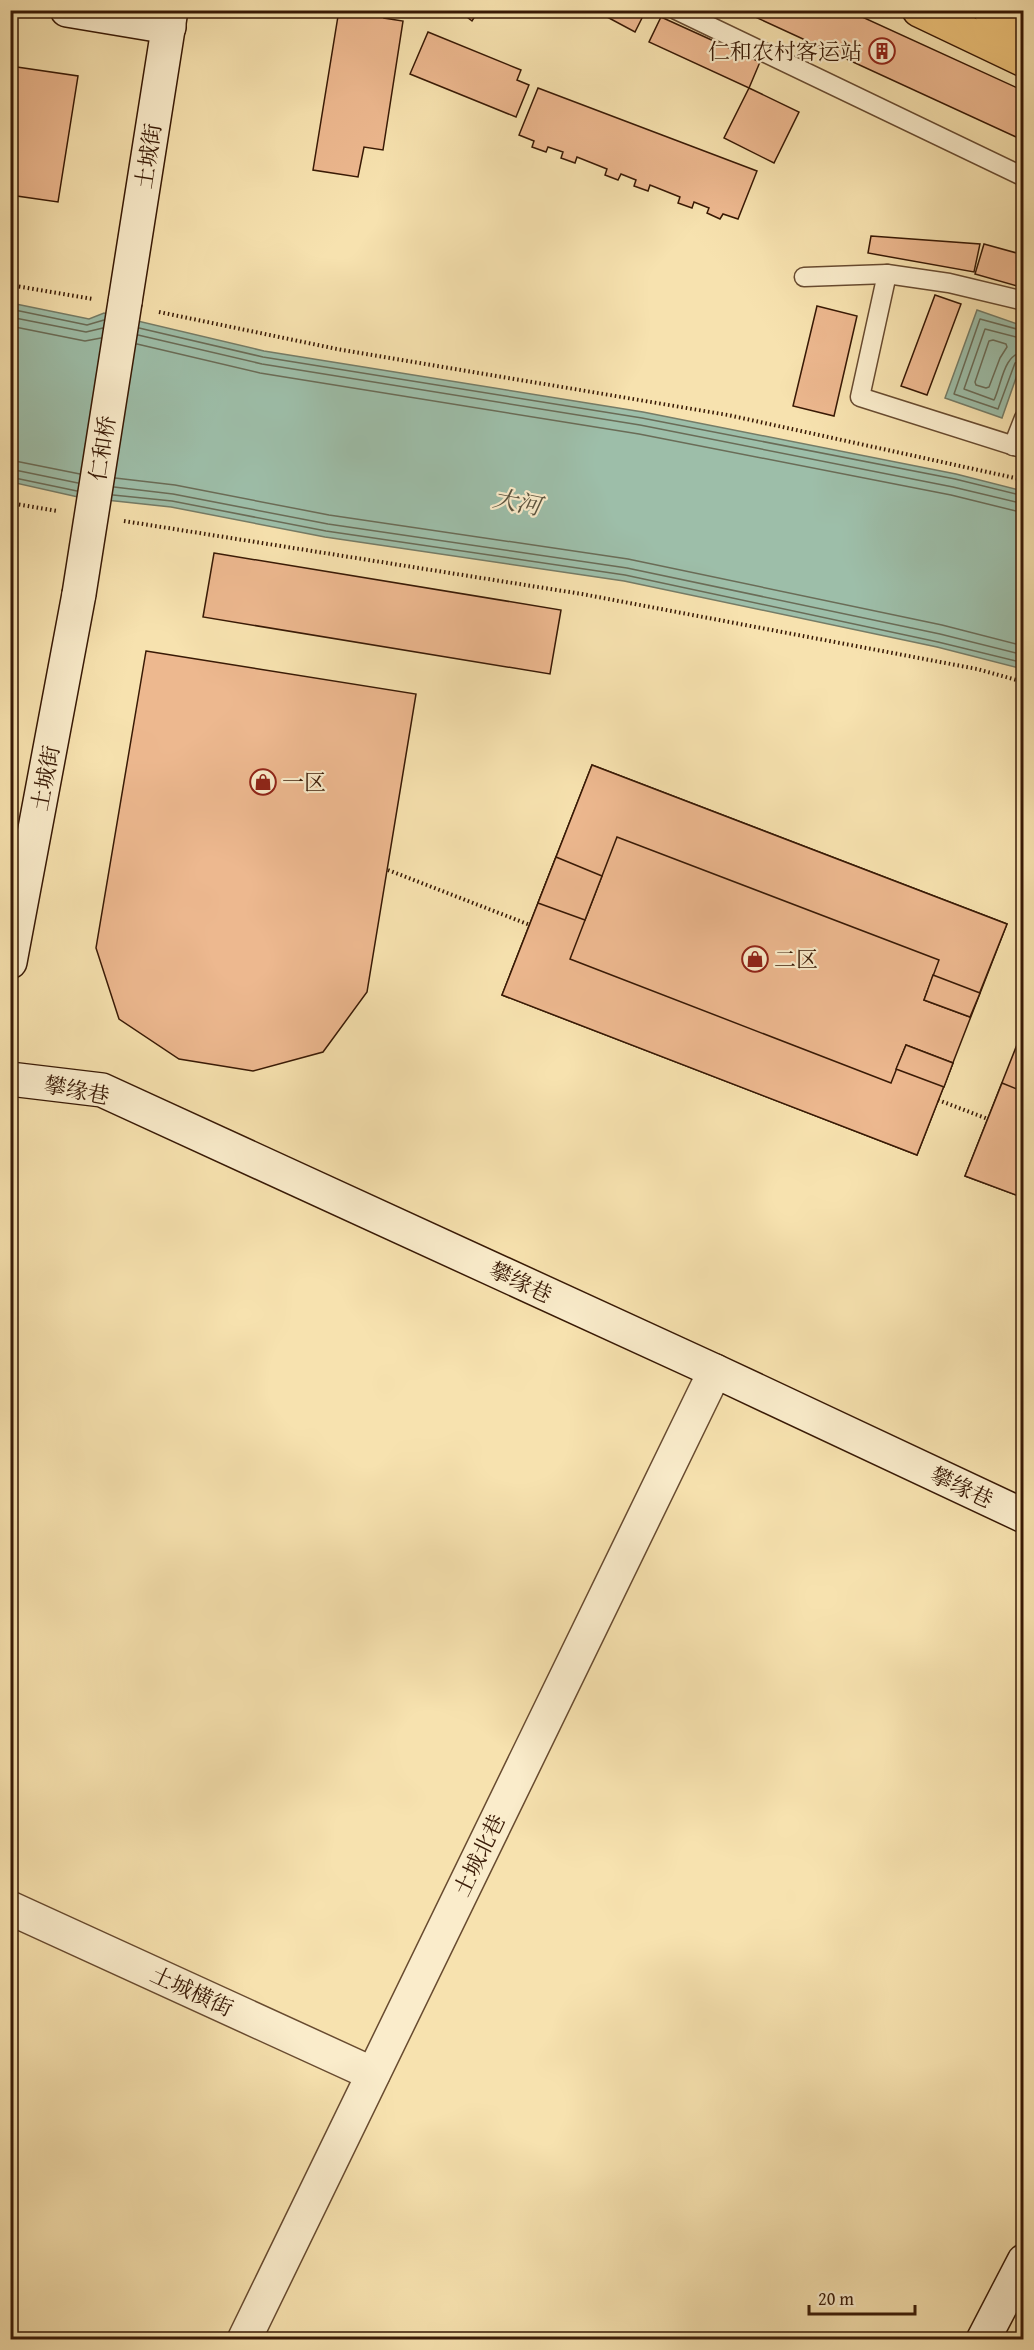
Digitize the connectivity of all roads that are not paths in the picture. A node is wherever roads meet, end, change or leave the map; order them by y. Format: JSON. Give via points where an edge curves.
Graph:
{"nodes":[{"id":1,"x":67,"y":10,"type":"edge"},
{"id":2,"x":675,"y":10,"type":"edge"},
{"id":3,"x":919,"y":10,"type":"edge"},
{"id":4,"x":990,"y":10,"type":"edge"},
{"id":5,"x":170,"y":19,"type":"edge"},
{"id":6,"x":1023,"y":26,"type":"edge"},
{"id":7,"x":1023,"y":60,"type":"edge"},
{"id":8,"x":1023,"y":177,"type":"edge"},
{"id":9,"x":887,"y":274,"type":"junction"},
{"id":10,"x":804,"y":277,"type":"dead end"},
{"id":11,"x":1023,"y":301,"type":"edge"},
{"id":12,"x":124,"y":304,"type":"joint"},
{"id":13,"x":1023,"y":418,"type":"edge"},
{"id":14,"x":1018,"y":447,"type":"edge"},
{"id":15,"x":79,"y":594,"type":"joint"},
{"id":16,"x":10,"y":962,"type":"edge"},
{"id":17,"x":10,"y":1079,"type":"edge"},
{"id":18,"x":715,"y":1371,"type":"junction"},
{"id":19,"x":1023,"y":1516,"type":"edge"},
{"id":20,"x":10,"y":1908,"type":"edge"},
{"id":21,"x":373,"y":2074,"type":"junction"},
{"id":22,"x":1023,"y":2261,"type":"edge"},
{"id":23,"x":244,"y":2340,"type":"edge"},
{"id":24,"x":983,"y":2340,"type":"edge"}],
"edges":[{"from":1,"to":5,"type":"street"},
{"from":2,"to":8,"type":"lane"},
{"from":3,"to":7,"type":"main road"},
{"from":4,"to":6,"type":"main road"},
{"from":5,"to":12,"type":"street","name":"土城街"},
{"from":9,"to":10,"type":"lane"},
{"from":9,"to":11,"type":"lane","via":[[949,283]]},
{"from":9,"to":14,"type":"lane","via":[[860,397]]},
{"from":12,"to":15,"type":"street","name":"仁和桥","bridge":true},
{"from":13,"to":14,"type":"lane"},
{"from":15,"to":16,"type":"street","name":"土城街"},
{"from":17,"to":18,"type":"street","name":"攀缘巷","via":[[102,1090]]},
{"from":18,"to":19,"type":"street","name":"攀缘巷"},
{"from":18,"to":21,"type":"street","name":"土城北巷"},
{"from":20,"to":21,"type":"street","name":"土城横街"},
{"from":21,"to":23,"type":"street","name":"土城北巷"},
{"from":22,"to":24,"type":"street"}]}
